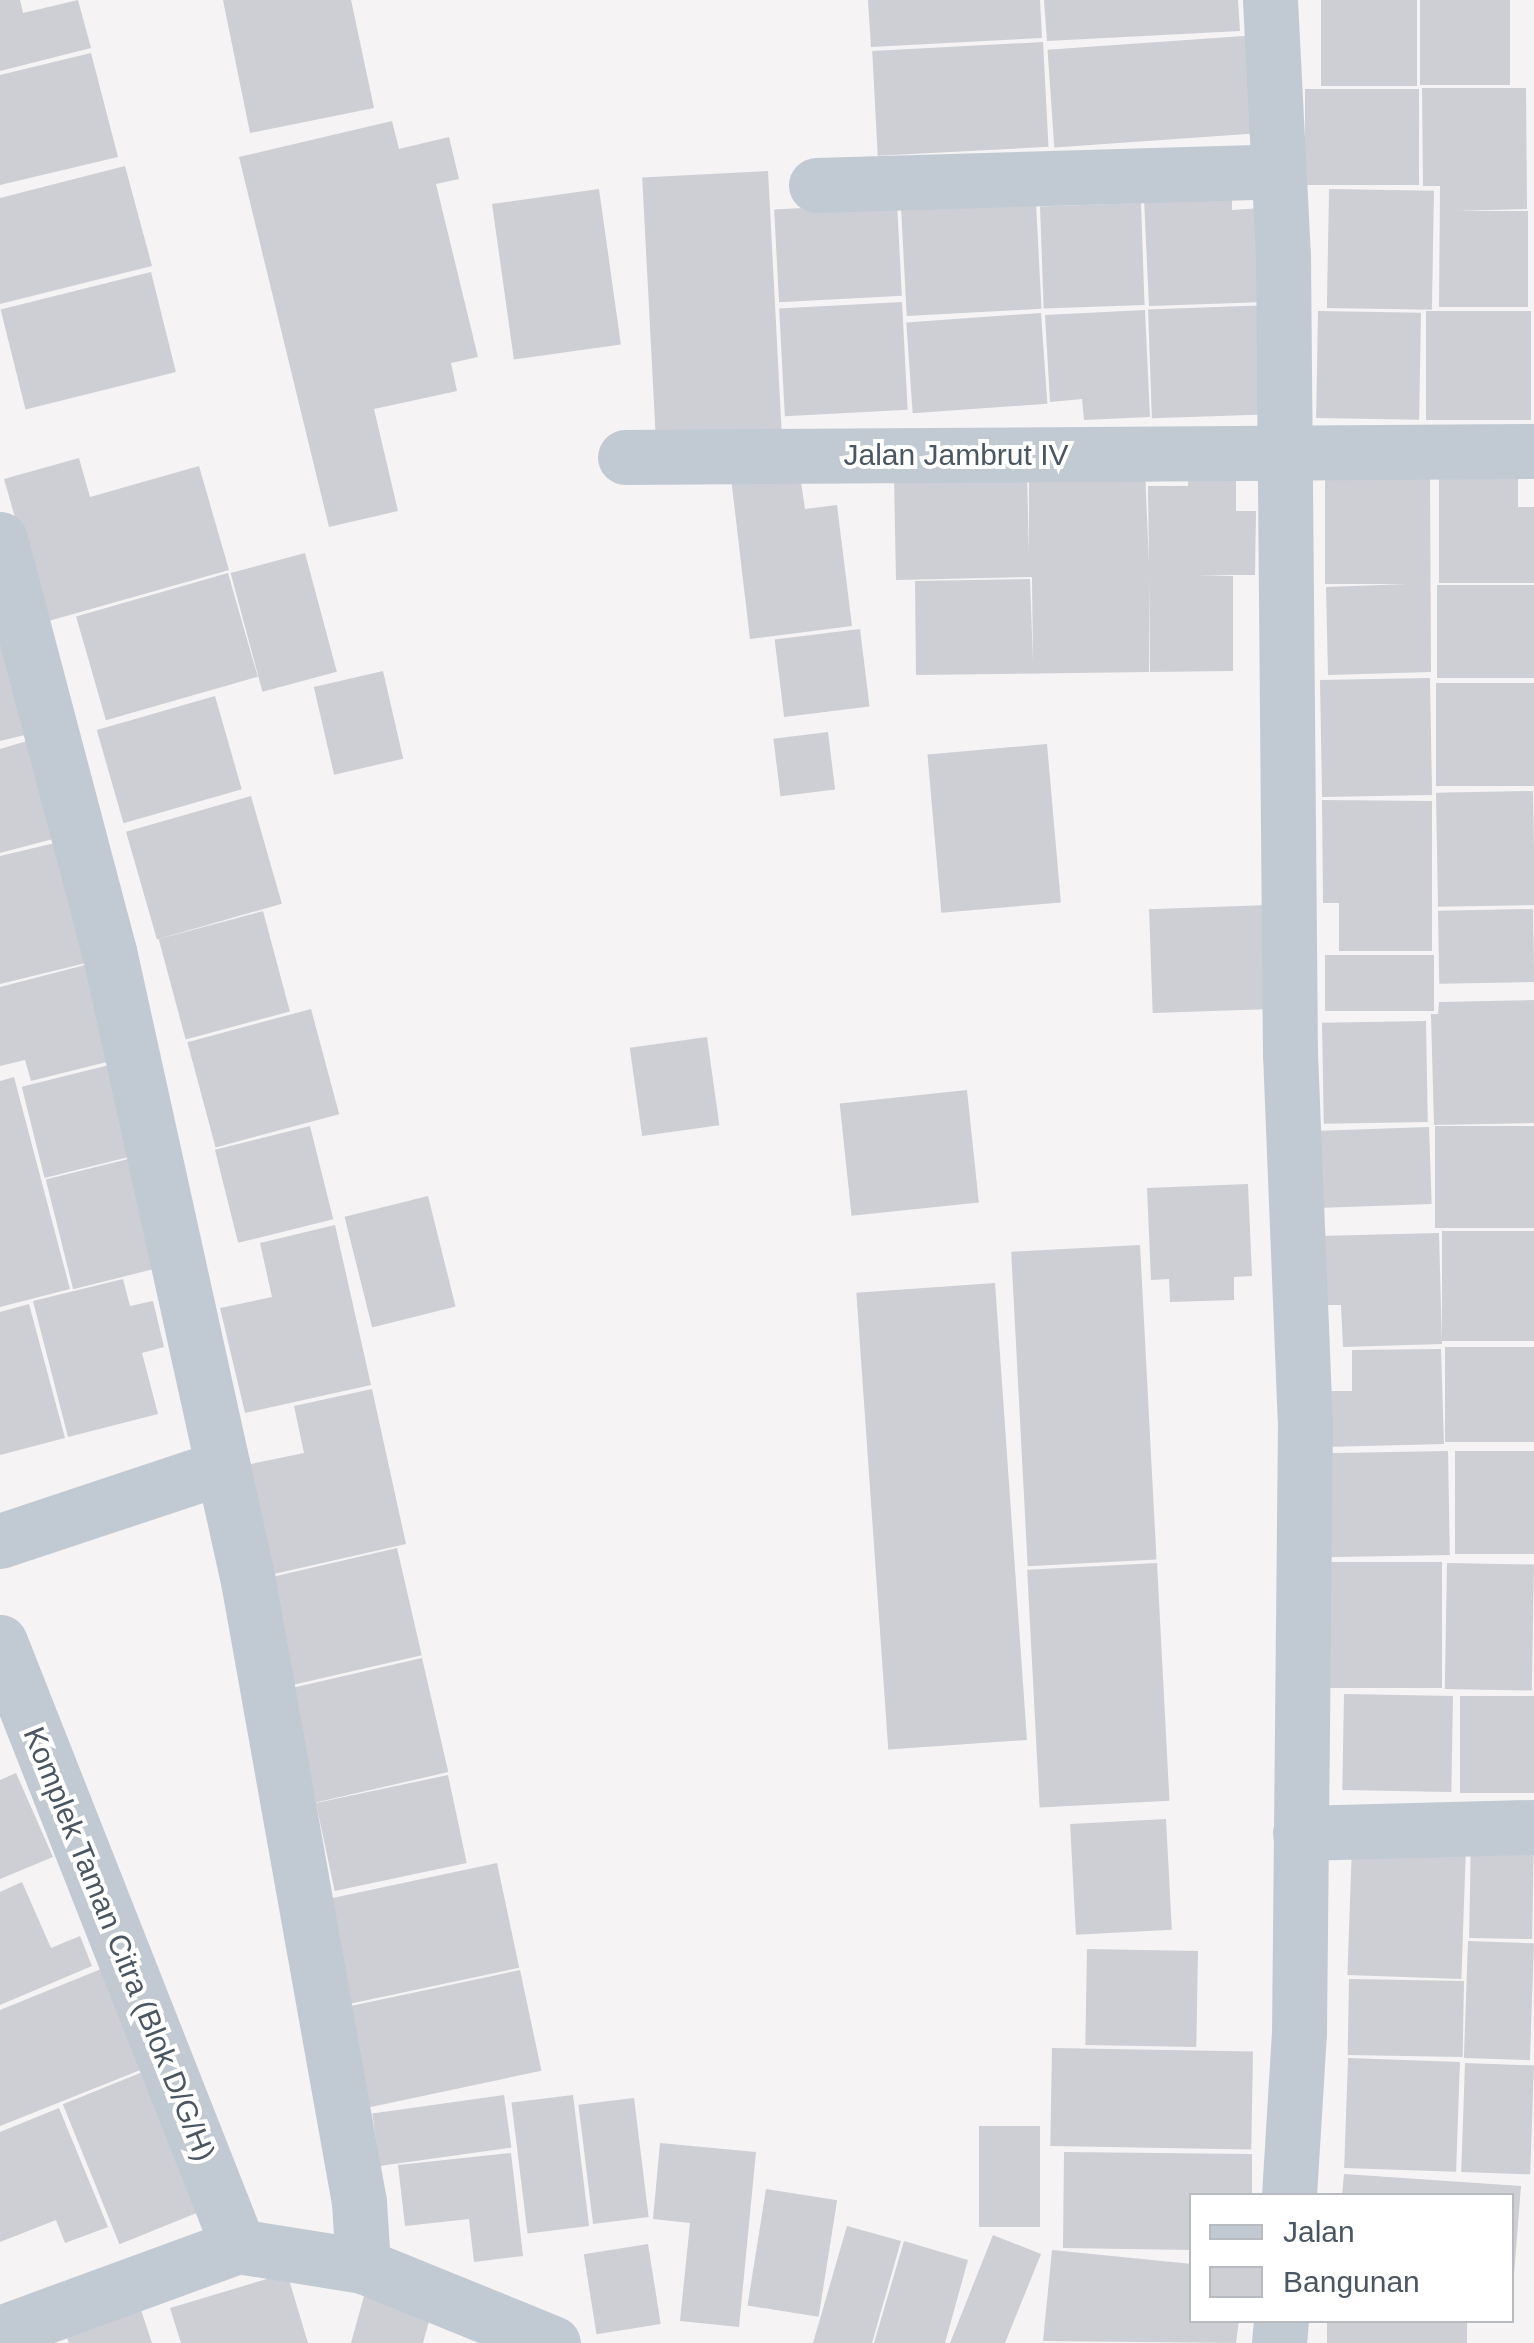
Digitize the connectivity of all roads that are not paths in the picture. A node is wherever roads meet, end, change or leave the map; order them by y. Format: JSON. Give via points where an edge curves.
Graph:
{"nodes":[{"id":1,"x":1270,"y":0,"type":"edge"},
{"id":2,"x":1277,"y":171,"type":"junction"},
{"id":3,"x":816,"y":186,"type":"dead end"},
{"id":4,"x":1534,"y":451,"type":"edge"},
{"id":5,"x":1287,"y":454,"type":"junction"},
{"id":6,"x":625,"y":457,"type":"dead end"},
{"id":7,"x":0,"y":540,"type":"edge"},
{"id":8,"x":222,"y":1468,"type":"junction"},
{"id":9,"x":0,"y":1541,"type":"edge"},
{"id":10,"x":0,"y":1642,"type":"edge"},
{"id":11,"x":1534,"y":1827,"type":"edge"},
{"id":12,"x":1300,"y":1833,"type":"junction"},
{"id":13,"x":1288,"y":2193,"type":"edge"},
{"id":14,"x":359,"y":2202,"type":"junction"},
{"id":15,"x":238,"y":2246,"type":"junction"},
{"id":16,"x":300,"y":2252,"type":"junction"},
{"id":17,"x":364,"y":2266,"type":"junction"},
{"id":18,"x":1,"y":2331,"type":"edge"},
{"id":19,"x":553,"y":2343,"type":"edge"}],
"edges":[{"from":1,"to":2,"type":"street"},
{"from":2,"to":3,"type":"street"},
{"from":2,"to":5,"type":"street"},
{"from":4,"to":5,"type":"street","name":"Jalan Jambrut IV"},
{"from":5,"to":6,"type":"street","name":"Jalan Jambrut IV"},
{"from":5,"to":12,"type":"street","via":[[1290,1053],[1306,1420]]},
{"from":7,"to":8,"type":"street","via":[[109,951]]},
{"from":8,"to":9,"type":"street"},
{"from":8,"to":14,"type":"street"},
{"from":10,"to":15,"type":"street","name":"Komplek Taman Citra (Blok D/G/H)"},
{"from":11,"to":12,"type":"street"},
{"from":12,"to":13,"type":"street"},
{"from":14,"to":16,"type":"street"},
{"from":14,"to":17,"type":"street"},
{"from":15,"to":16,"type":"street"},
{"from":15,"to":18,"type":"street"},
{"from":16,"to":17,"type":"street"},
{"from":17,"to":19,"type":"street"}]}
